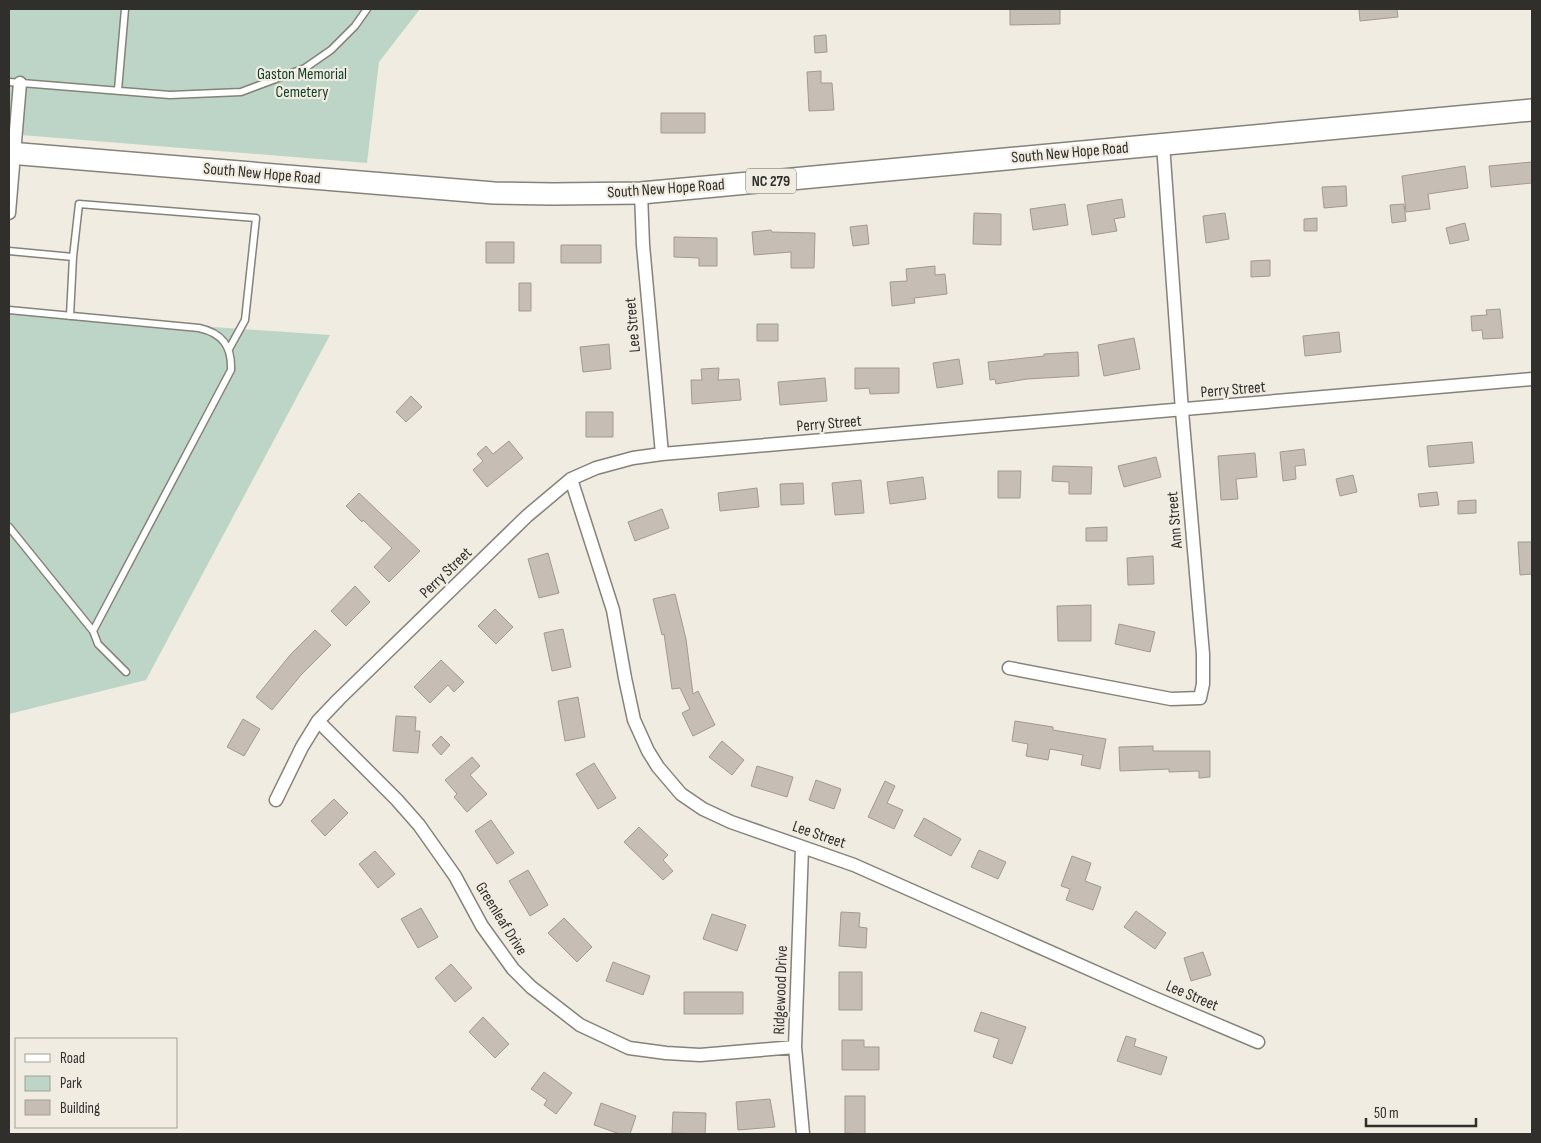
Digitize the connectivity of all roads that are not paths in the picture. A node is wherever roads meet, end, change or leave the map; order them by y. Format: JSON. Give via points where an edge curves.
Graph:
{"nodes":[{"id":1,"x":125,"y":9,"type":"edge"},
{"id":2,"x":366,"y":9,"type":"edge"},
{"id":3,"x":14,"y":82,"type":"edge"},
{"id":4,"x":118,"y":90,"type":"junction"},
{"id":5,"x":1532,"y":110,"type":"edge"},
{"id":6,"x":1163,"y":144,"type":"junction"},
{"id":7,"x":11,"y":153,"type":"edge"},
{"id":8,"x":641,"y":192,"type":"junction"},
{"id":9,"x":9,"y":213,"type":"edge"},
{"id":10,"x":9,"y":250,"type":"edge"},
{"id":11,"x":73,"y":257,"type":"junction"},
{"id":12,"x":9,"y":310,"type":"edge"},
{"id":13,"x":70,"y":316,"type":"junction"},
{"id":14,"x":229,"y":349,"type":"junction"},
{"id":15,"x":1532,"y":379,"type":"edge"},
{"id":16,"x":1182,"y":410,"type":"junction"},
{"id":17,"x":662,"y":454,"type":"junction"},
{"id":18,"x":572,"y":479,"type":"junction"},
{"id":19,"x":9,"y":527,"type":"edge"},
{"id":20,"x":93,"y":631,"type":"junction"},
{"id":21,"x":1009,"y":668,"type":"dead end"},
{"id":22,"x":126,"y":672,"type":"dead end"},
{"id":23,"x":318,"y":721,"type":"junction"},
{"id":24,"x":276,"y":800,"type":"dead end"},
{"id":25,"x":802,"y":847,"type":"junction"},
{"id":26,"x":1258,"y":1042,"type":"dead end"},
{"id":27,"x":796,"y":1047,"type":"junction"},
{"id":28,"x":803,"y":1134,"type":"edge"}],
"edges":[{"from":1,"to":4,"type":"lane"},
{"from":2,"to":4,"type":"lane","via":[[355,26],[331,50],[305,68],[241,92],[170,95]]},
{"from":3,"to":4,"type":"lane"},
{"from":3,"to":7,"type":"street"},
{"from":5,"to":6,"type":"main road","name":"South New Hope Road","number":"NC 279"},
{"from":6,"to":8,"type":"main road","name":"South New Hope Road","number":"NC 279"},
{"from":6,"to":16,"type":"street","name":"Ann Street"},
{"from":7,"to":8,"type":"main road","name":"South New Hope Road","number":"NC 279","via":[[494,193]]},
{"from":7,"to":9,"type":"street"},
{"from":8,"to":17,"type":"street","name":"Lee Street","via":[[642,245]]},
{"from":10,"to":11,"type":"lane"},
{"from":11,"to":13,"type":"lane"},
{"from":11,"to":14,"type":"lane","via":[[79,204],[256,218],[245,320]]},
{"from":12,"to":13,"type":"lane"},
{"from":13,"to":14,"type":"lane","via":[[199,328],[219,336]]},
{"from":14,"to":20,"type":"lane","via":[[231,370]]},
{"from":15,"to":16,"type":"street","name":"Perry Street"},
{"from":16,"to":17,"type":"street","name":"Perry Street"},
{"from":16,"to":21,"type":"street","name":"Ann Street","via":[[1203,654],[1200,698],[1171,700]]},
{"from":17,"to":18,"type":"street","name":"Perry Street","via":[[596,468]]},
{"from":18,"to":23,"type":"street","name":"Perry Street","via":[[527,516]]},
{"from":18,"to":25,"type":"street","name":"Lee Street","via":[[613,610],[634,720],[648,751],[669,781],[704,809]]},
{"from":19,"to":20,"type":"lane"},
{"from":20,"to":22,"type":"lane","via":[[98,644]]},
{"from":23,"to":24,"type":"street","name":"Perry Street"},
{"from":23,"to":27,"type":"street","name":"Greenleaf Drive","via":[[419,825],[456,876],[482,926],[513,969],[580,1025],[629,1048],[666,1053],[700,1055]]},
{"from":25,"to":26,"type":"street","name":"Lee Street","via":[[854,865]]},
{"from":25,"to":27,"type":"street","name":"Ridgewood Drive"},
{"from":27,"to":28,"type":"street","name":"Ridgewood Drive"}]}
